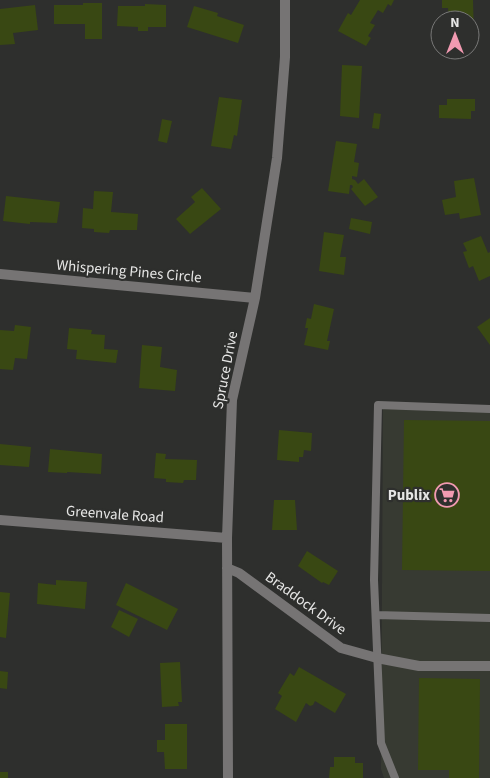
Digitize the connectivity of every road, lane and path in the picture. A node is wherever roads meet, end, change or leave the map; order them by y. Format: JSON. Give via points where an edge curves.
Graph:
{"nodes":[{"id":1,"x":285,"y":0,"type":"edge"},
{"id":2,"x":0,"y":274,"type":"edge"},
{"id":3,"x":255,"y":298,"type":"junction"},
{"id":4,"x":490,"y":409,"type":"edge"},
{"id":5,"x":0,"y":520,"type":"edge"},
{"id":6,"x":227,"y":538,"type":"junction"},
{"id":7,"x":227,"y":568,"type":"junction"},
{"id":8,"x":376,"y":615,"type":"junction"},
{"id":9,"x":490,"y":618,"type":"edge"},
{"id":10,"x":377,"y":658,"type":"junction"},
{"id":11,"x":490,"y":666,"type":"edge"},
{"id":12,"x":228,"y":778,"type":"edge"},
{"id":13,"x":396,"y":778,"type":"edge"}],
"edges":[{"from":1,"to":3,"type":"street","name":"Spruce Drive","via":[[285,57],[277,158]]},
{"from":2,"to":3,"type":"street","name":"Whispering Pines Circle"},
{"from":3,"to":6,"type":"street","name":"Spruce Drive","via":[[232,400]]},
{"from":4,"to":8,"type":"lane","via":[[378,405]]},
{"from":5,"to":6,"type":"street","name":"Greenvale Road"},
{"from":6,"to":7,"type":"street","name":"Spruce Drive"},
{"from":7,"to":10,"type":"street","name":"Braddock Drive","via":[[239,573],[341,648]]},
{"from":7,"to":12,"type":"street","name":"Spruce Drive"},
{"from":8,"to":9,"type":"lane"},
{"from":8,"to":10,"type":"lane"},
{"from":10,"to":11,"type":"street","name":"Braddock Drive","via":[[419,666]]},
{"from":10,"to":13,"type":"lane","via":[[381,743]]}]}
